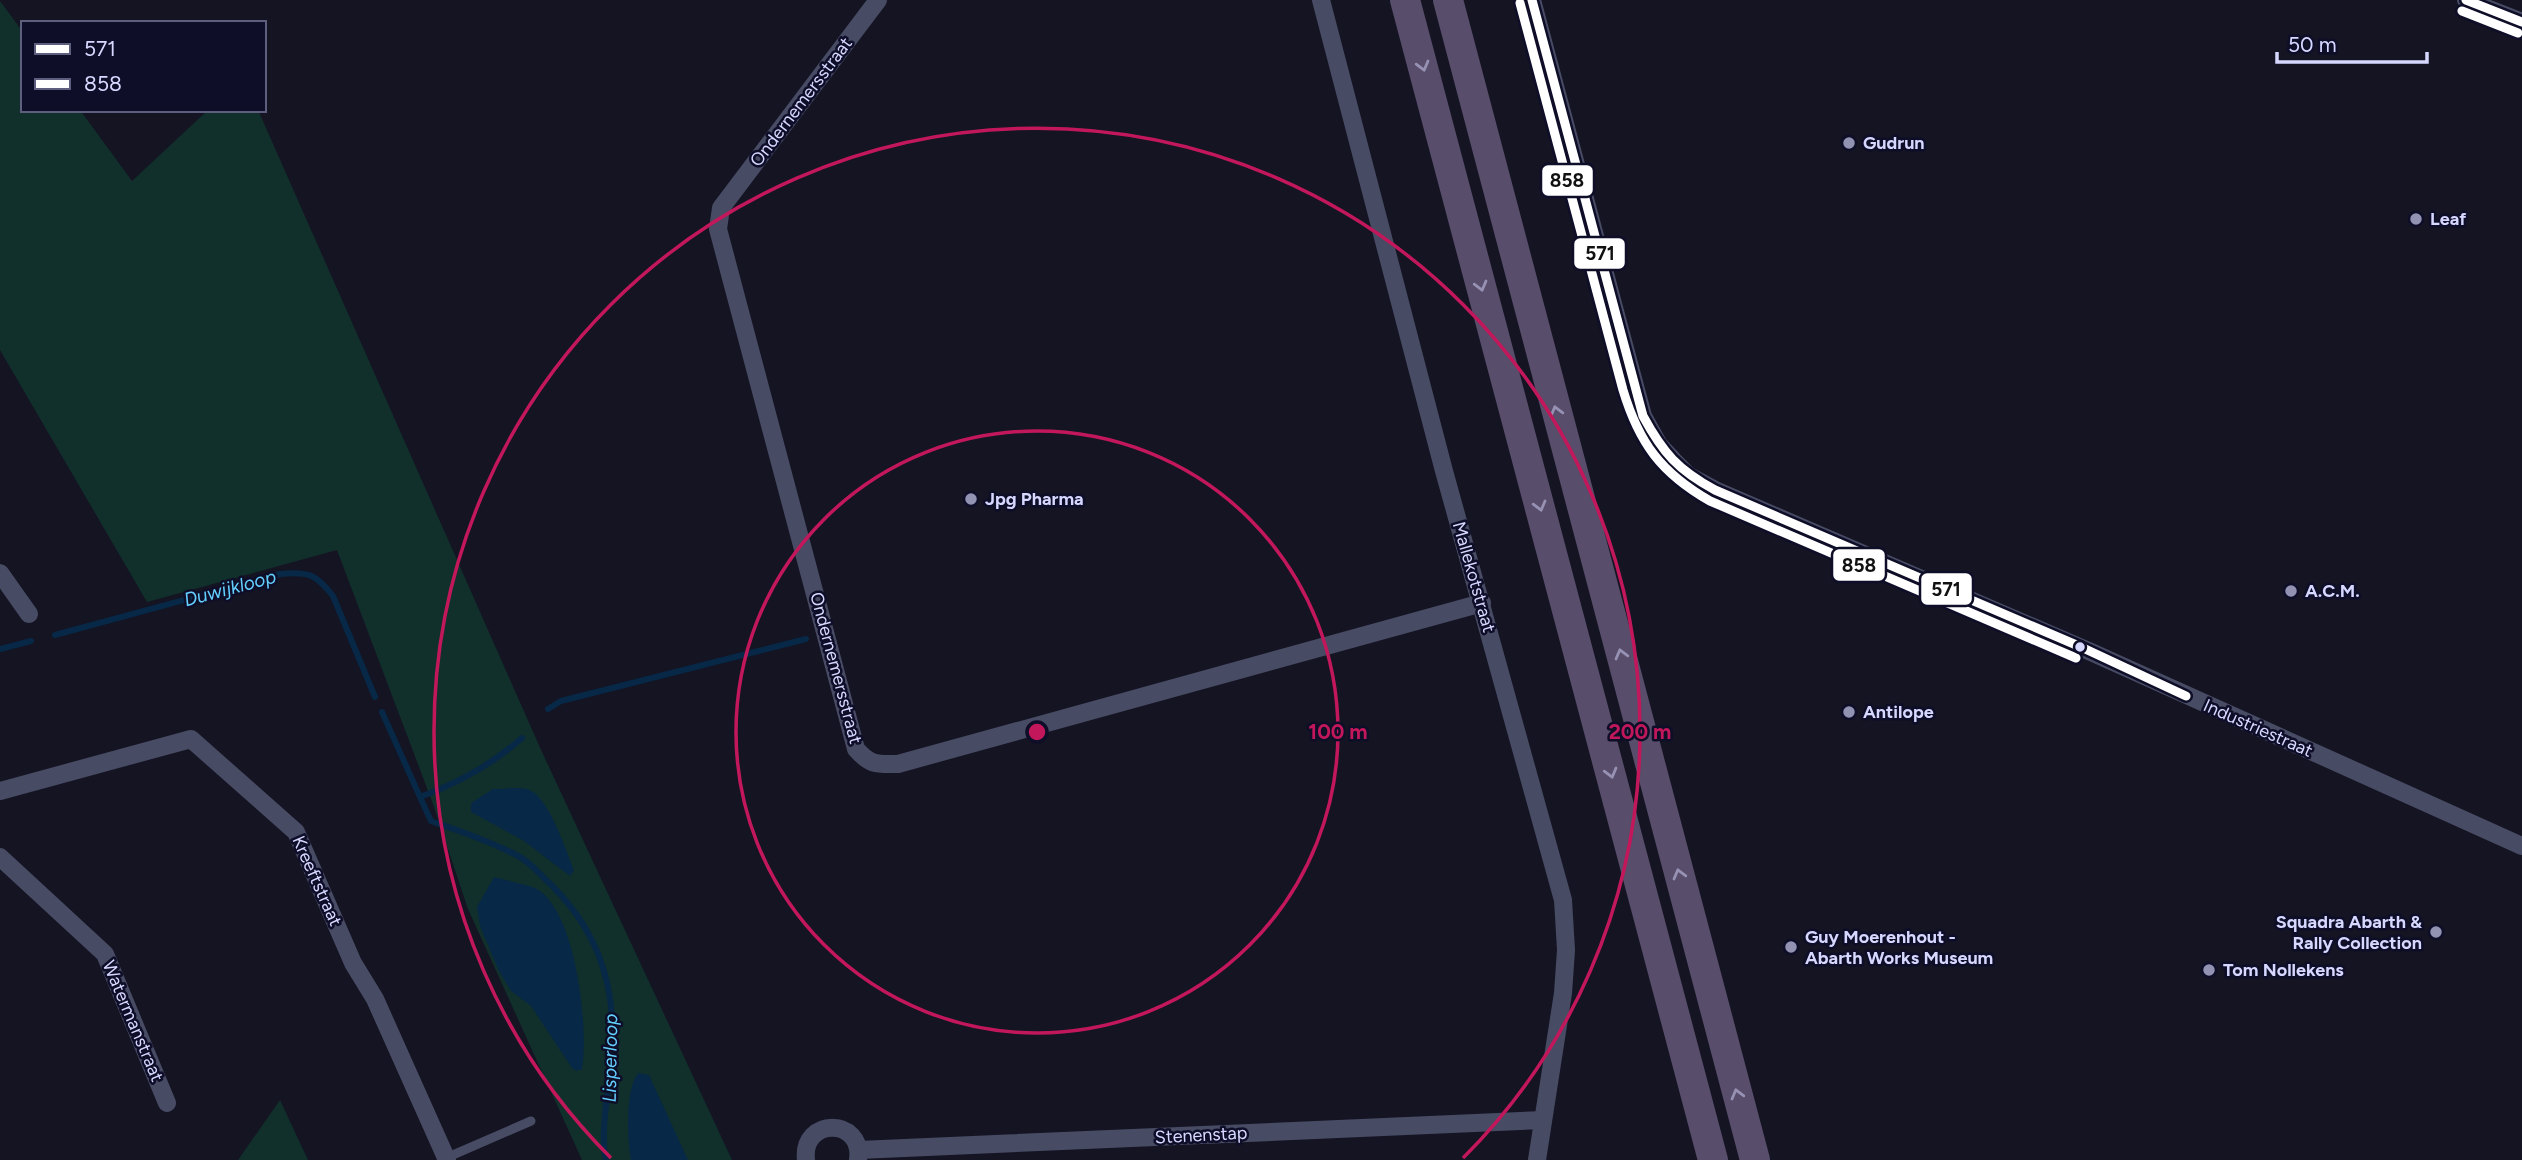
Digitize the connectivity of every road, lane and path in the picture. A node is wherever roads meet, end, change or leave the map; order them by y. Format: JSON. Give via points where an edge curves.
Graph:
{"nodes":[{"id":1,"x":877,"y":0,"type":"edge"},
{"id":2,"x":1321,"y":0,"type":"edge"},
{"id":3,"x":1405,"y":0,"type":"edge"},
{"id":4,"x":1448,"y":0,"type":"edge"},
{"id":5,"x":1532,"y":0,"type":"edge"},
{"id":6,"x":2466,"y":0,"type":"edge"},
{"id":7,"x":2522,"y":22,"type":"edge"},
{"id":8,"x":0,"y":573,"type":"edge"},
{"id":9,"x":1482,"y":603,"type":"junction"},
{"id":10,"x":29,"y":614,"type":"dead end"},
{"id":11,"x":0,"y":791,"type":"edge"},
{"id":12,"x":2522,"y":846,"type":"edge"},
{"id":13,"x":0,"y":857,"type":"edge"},
{"id":14,"x":167,"y":1103,"type":"dead end"},
{"id":15,"x":1543,"y":1120,"type":"junction"},
{"id":16,"x":531,"y":1121,"type":"dead end"},
{"id":17,"x":859,"y":1155,"type":"edge"},
{"id":18,"x":447,"y":1159,"type":"edge"},
{"id":19,"x":806,"y":1160,"type":"edge"},
{"id":20,"x":1537,"y":1160,"type":"edge"},
{"id":21,"x":1713,"y":1160,"type":"edge"},
{"id":22,"x":1755,"y":1160,"type":"edge"}],
"edges":[{"from":1,"to":9,"type":"street","name":"Ondernemersstraat","via":[[721,208],[718,229],[856,749],[864,758],[873,764],[898,764]]},
{"from":2,"to":9,"type":"street","name":"Mallekotstraat"},
{"from":3,"to":21,"type":"highway","one_way":true},
{"from":22,"to":4,"type":"highway","one_way":true},
{"from":5,"to":12,"type":"street","name":"Industriestraat","via":[[1643,416],[1659,445],[1689,476]]},
{"from":6,"to":7,"type":"street"},
{"from":8,"to":10,"type":"street"},
{"from":9,"to":15,"type":"street","name":"Mallekotstraat","via":[[1563,900],[1563,993]]},
{"from":11,"to":18,"type":"street","name":"Kreeftstraat","via":[[191,739],[296,832]]},
{"from":13,"to":14,"type":"street","name":"Watermanstraat","via":[[105,954]]},
{"from":15,"to":17,"type":"street","name":"Stenenstap"},
{"from":15,"to":20,"type":"street","name":"Mallekotstraat"},
{"from":16,"to":18,"type":"lane"},
{"from":17,"to":19,"type":"street","name":"Stenenstap","via":[[845,1130],[826,1128],[811,1137]]}]}
